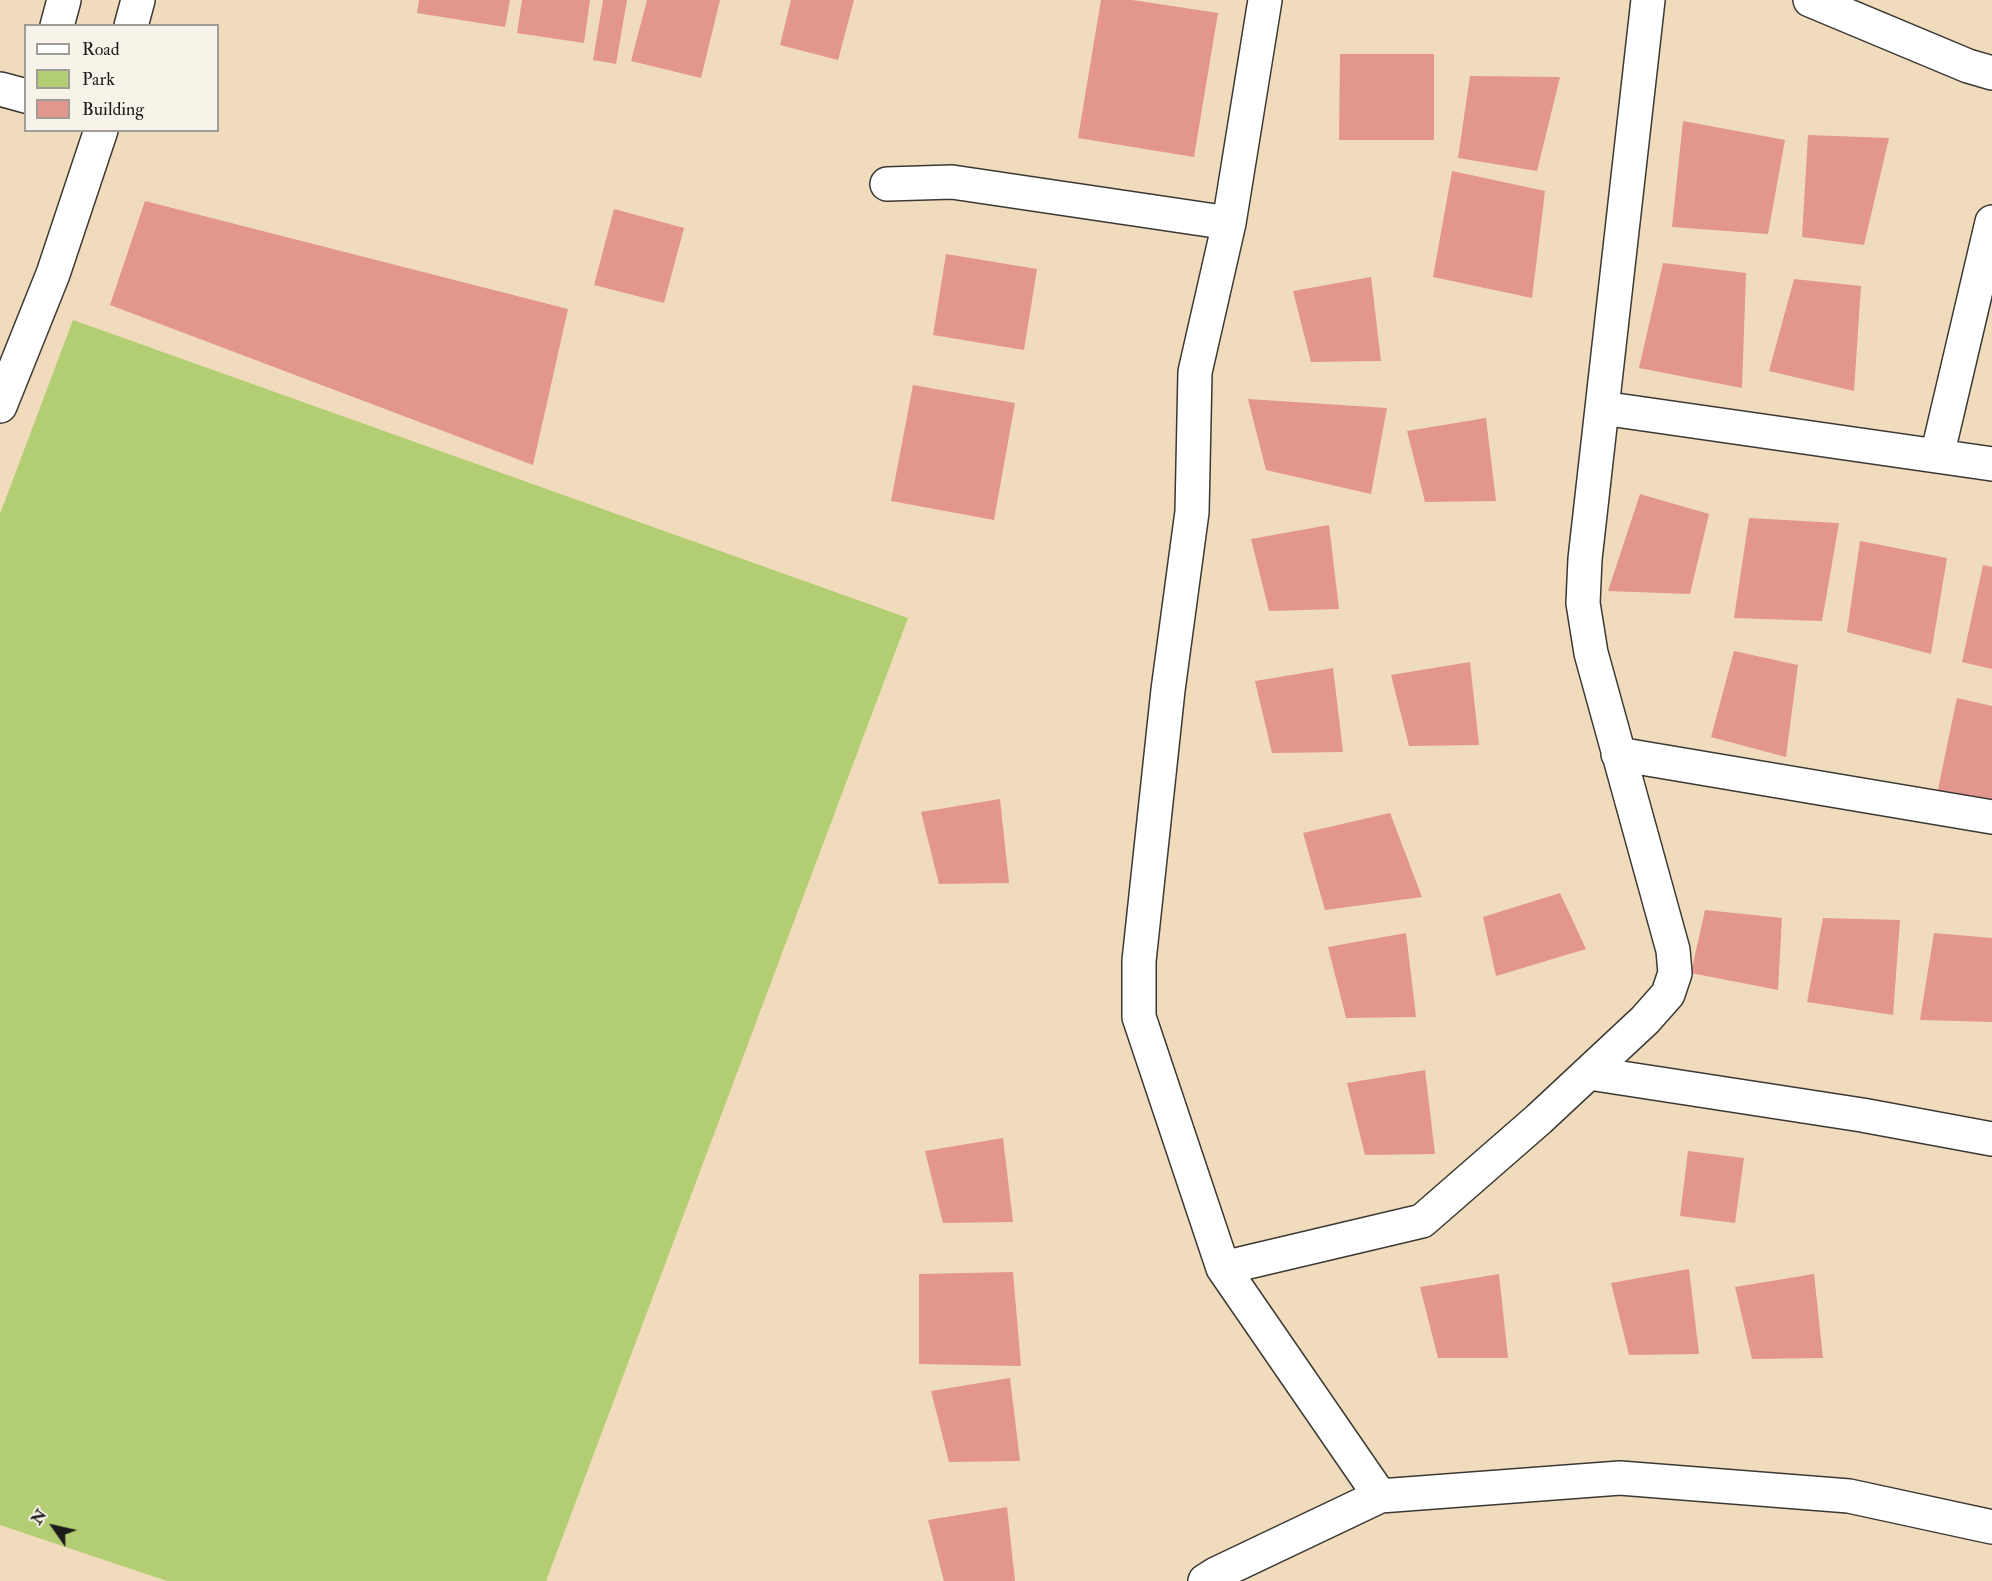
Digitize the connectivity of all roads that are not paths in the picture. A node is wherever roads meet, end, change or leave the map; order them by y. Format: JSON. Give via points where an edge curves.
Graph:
{"nodes":[{"id":1,"x":64,"y":0,"type":"edge"},
{"id":2,"x":138,"y":0,"type":"edge"},
{"id":3,"x":1265,"y":0,"type":"edge"},
{"id":4,"x":1648,"y":0,"type":"edge"},
{"id":5,"x":1810,"y":0,"type":"edge"},
{"id":6,"x":58,"y":24,"type":"edge"},
{"id":7,"x":131,"y":24,"type":"edge"},
{"id":8,"x":1992,"y":73,"type":"edge"},
{"id":9,"x":0,"y":89,"type":"edge"},
{"id":10,"x":24,"y":95,"type":"edge"},
{"id":11,"x":100,"y":132,"type":"edge"},
{"id":12,"x":887,"y":184,"type":"dead end"},
{"id":13,"x":1992,"y":222,"type":"edge"},
{"id":14,"x":1229,"y":223,"type":"junction"},
{"id":15,"x":0,"y":406,"type":"edge"},
{"id":16,"x":1602,"y":408,"type":"junction"},
{"id":17,"x":1937,"y":456,"type":"junction"},
{"id":18,"x":1992,"y":464,"type":"edge"},
{"id":19,"x":1618,"y":754,"type":"junction"},
{"id":20,"x":1992,"y":817,"type":"edge"},
{"id":21,"x":1589,"y":1073,"type":"junction"},
{"id":22,"x":1992,"y":1139,"type":"edge"},
{"id":23,"x":1223,"y":1268,"type":"junction"},
{"id":24,"x":1380,"y":1496,"type":"junction"},
{"id":25,"x":1992,"y":1527,"type":"edge"},
{"id":26,"x":1205,"y":1581,"type":"edge"}],
"edges":[{"from":1,"to":6,"type":"street"},
{"from":2,"to":7,"type":"street"},
{"from":3,"to":14,"type":"street"},
{"from":4,"to":16,"type":"street"},
{"from":5,"to":8,"type":"street"},
{"from":9,"to":10,"type":"street"},
{"from":11,"to":15,"type":"street","via":[[53,274]]},
{"from":12,"to":14,"type":"street","via":[[952,182]]},
{"from":13,"to":17,"type":"street"},
{"from":14,"to":23,"type":"street","via":[[1195,372],[1192,512],[1140,950],[1139,1006],[1139,1017]]},
{"from":16,"to":17,"type":"street"},
{"from":16,"to":19,"type":"street","via":[[1583,603],[1591,653]]},
{"from":17,"to":18,"type":"street"},
{"from":19,"to":20,"type":"street"},
{"from":19,"to":21,"type":"street","via":[[1673,950],[1675,973],[1668,994],[1646,1020]]},
{"from":21,"to":22,"type":"street"},
{"from":21,"to":23,"type":"street","via":[[1422,1221]]},
{"from":23,"to":24,"type":"street"},
{"from":24,"to":25,"type":"street","via":[[1620,1478],[1849,1496]]},
{"from":24,"to":26,"type":"street"}]}
